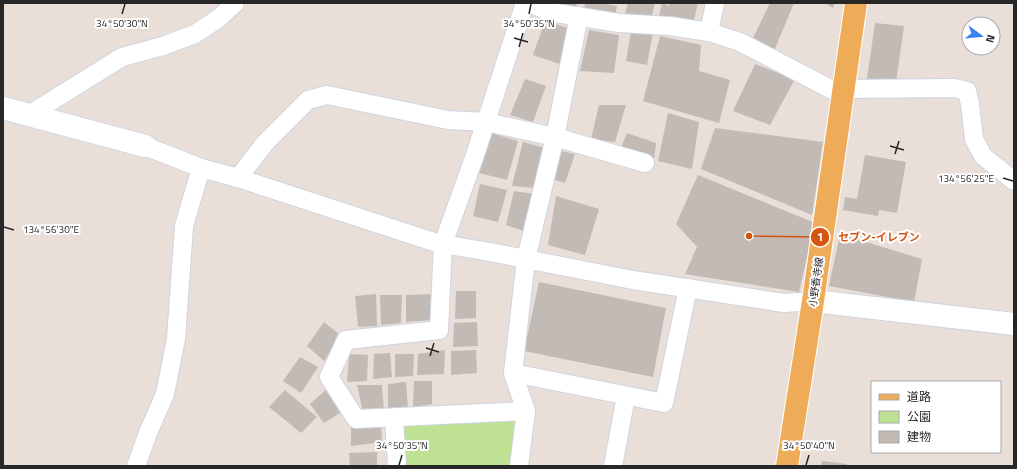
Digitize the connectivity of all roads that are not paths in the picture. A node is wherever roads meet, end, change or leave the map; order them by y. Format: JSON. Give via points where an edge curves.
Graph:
{"nodes":[{"id":1,"x":235,"y":3,"type":"edge"},
{"id":2,"x":525,"y":3,"type":"edge"},
{"id":3,"x":530,"y":3,"type":"edge"},
{"id":4,"x":715,"y":3,"type":"edge"},
{"id":5,"x":856,"y":3,"type":"edge"},
{"id":6,"x":579,"y":16,"type":"junction"},
{"id":7,"x":709,"y":32,"type":"junction"},
{"id":8,"x":843,"y":92,"type":"junction"},
{"id":9,"x":3,"y":108,"type":"edge"},
{"id":10,"x":29,"y":115,"type":"junction"},
{"id":11,"x":486,"y":122,"type":"junction"},
{"id":12,"x":555,"y":137,"type":"junction"},
{"id":13,"x":144,"y":146,"type":"joint"},
{"id":14,"x":645,"y":163,"type":"dead end"},
{"id":15,"x":201,"y":168,"type":"junction"},
{"id":16,"x":238,"y":178,"type":"junction"},
{"id":17,"x":1014,"y":181,"type":"edge"},
{"id":18,"x":443,"y":244,"type":"junction"},
{"id":19,"x":526,"y":259,"type":"junction"},
{"id":20,"x":688,"y":288,"type":"junction"},
{"id":21,"x":813,"y":301,"type":"junction"},
{"id":22,"x":1014,"y":324,"type":"edge"},
{"id":23,"x":513,"y":373,"type":"junction"},
{"id":24,"x":626,"y":396,"type":"junction"},
{"id":25,"x":526,"y":411,"type":"junction"},
{"id":26,"x":394,"y":418,"type":"junction"},
{"id":27,"x":136,"y":466,"type":"edge"},
{"id":28,"x":396,"y":466,"type":"edge"},
{"id":29,"x":520,"y":466,"type":"edge"},
{"id":30,"x":613,"y":466,"type":"edge"},
{"id":31,"x":787,"y":466,"type":"edge"}],
"edges":[{"from":1,"to":10,"type":"street","via":[[220,18],[195,34],[122,57]]},
{"from":2,"to":11,"type":"street"},
{"from":3,"to":6,"type":"street","via":[[550,12]]},
{"from":4,"to":7,"type":"street"},
{"from":5,"to":8,"type":"main road","name":"小野香寺線"},
{"from":6,"to":7,"type":"street","via":[[619,23],[670,26]]},
{"from":6,"to":12,"type":"street"},
{"from":7,"to":8,"type":"street","via":[[740,42]]},
{"from":8,"to":17,"type":"street","via":[[956,88],[967,91],[974,140],[983,156]]},
{"from":8,"to":21,"type":"main road","name":"小野香寺線"},
{"from":9,"to":10,"type":"street"},
{"from":10,"to":13,"type":"street"},
{"from":11,"to":12,"type":"street"},
{"from":11,"to":16,"type":"street","via":[[448,120],[327,95],[308,100],[265,143]]},
{"from":11,"to":18,"type":"street"},
{"from":12,"to":14,"type":"street"},
{"from":12,"to":19,"type":"street"},
{"from":13,"to":15,"type":"street"},
{"from":15,"to":16,"type":"street"},
{"from":15,"to":27,"type":"street","via":[[184,226],[176,339],[165,394]]},
{"from":16,"to":18,"type":"street"},
{"from":18,"to":19,"type":"street"},
{"from":18,"to":26,"type":"street","via":[[439,330],[346,340],[329,377],[356,419]]},
{"from":19,"to":20,"type":"street"},
{"from":19,"to":23,"type":"street"},
{"from":20,"to":21,"type":"street","via":[[784,303]]},
{"from":20,"to":24,"type":"street","via":[[664,403]]},
{"from":21,"to":22,"type":"street"},
{"from":21,"to":31,"type":"main road","name":"小野香寺線"},
{"from":23,"to":24,"type":"street"},
{"from":23,"to":25,"type":"street"},
{"from":24,"to":30,"type":"street"},
{"from":25,"to":26,"type":"street"},
{"from":25,"to":29,"type":"street"},
{"from":26,"to":28,"type":"street"}]}
